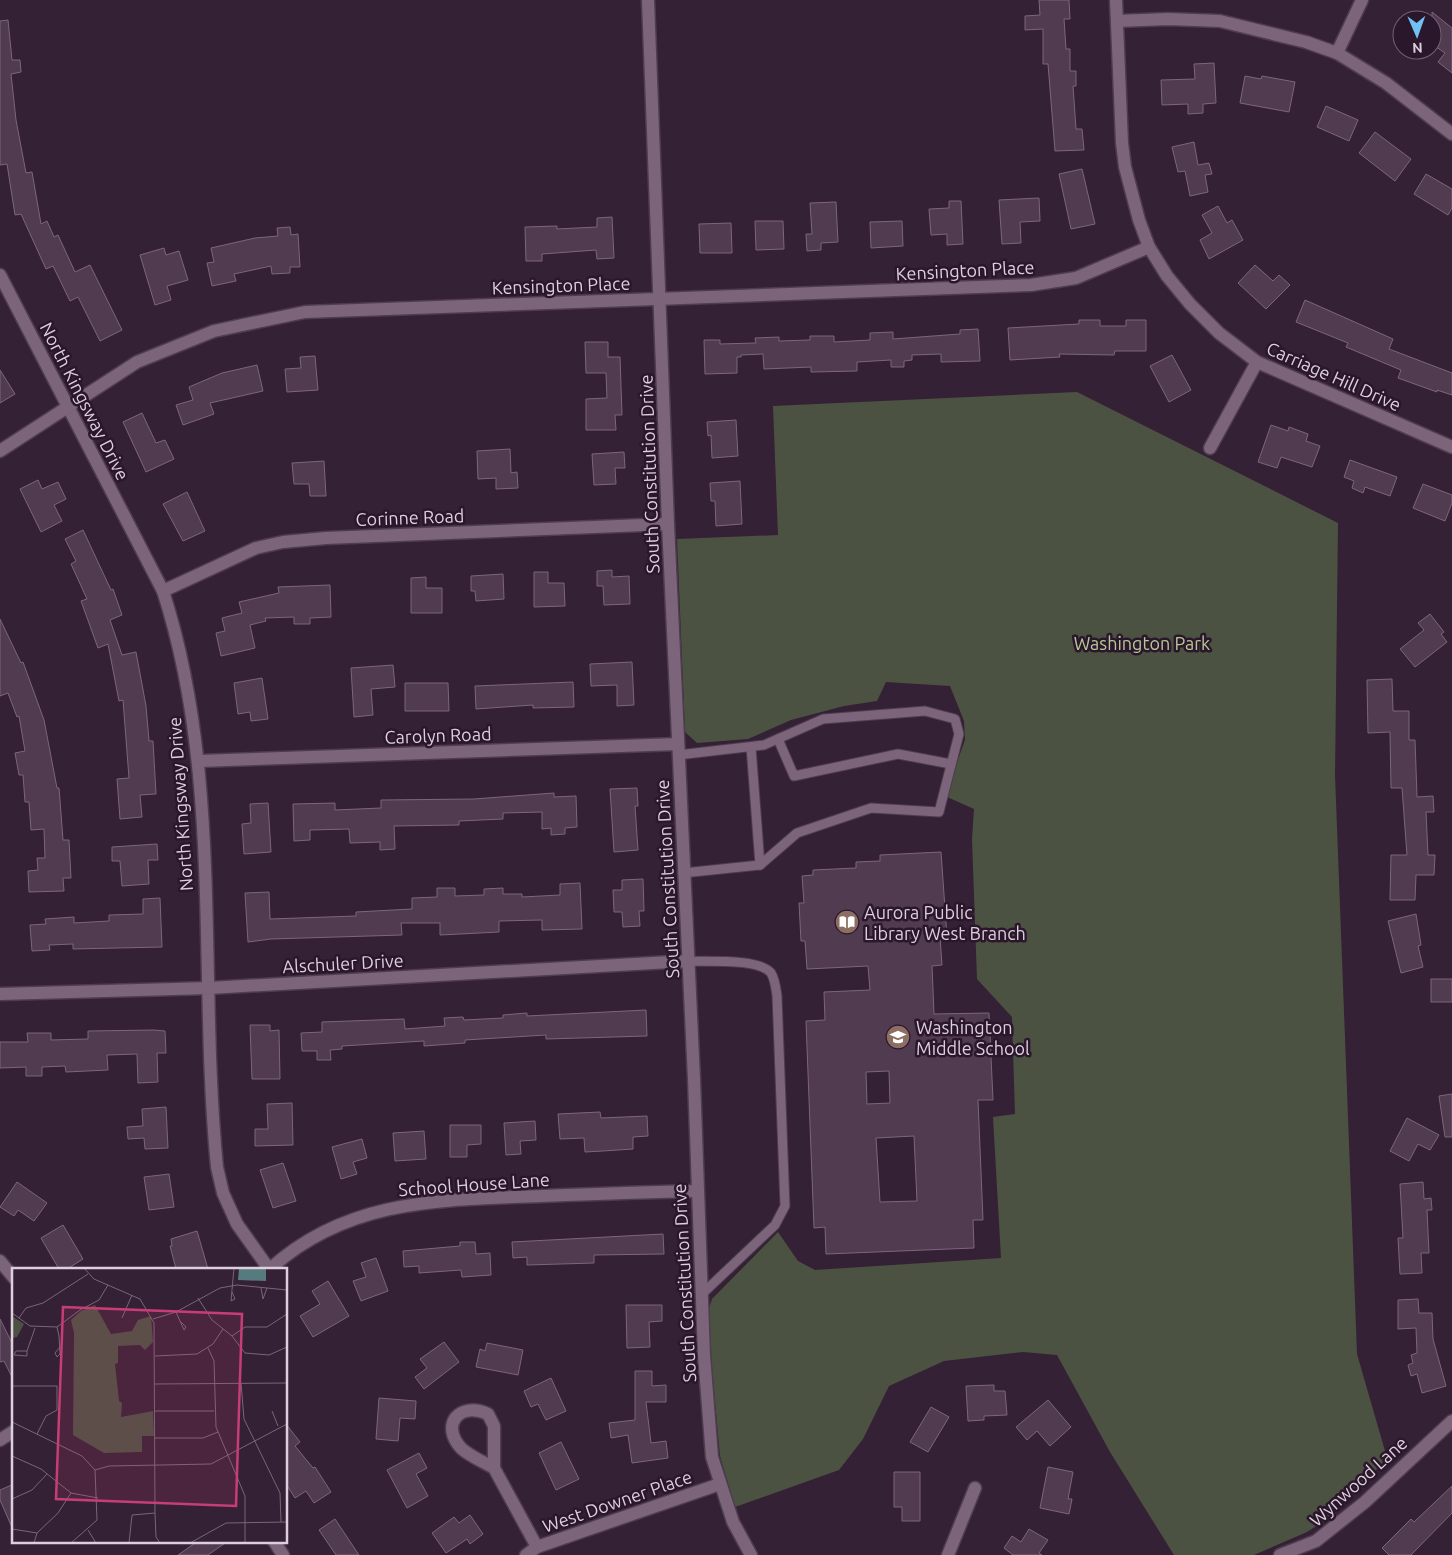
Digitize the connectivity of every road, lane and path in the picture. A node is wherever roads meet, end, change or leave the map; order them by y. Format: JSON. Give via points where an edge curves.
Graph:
{"nodes":[{"id":1,"x":648,"y":0,"type":"edge"},
{"id":2,"x":1116,"y":0,"type":"edge"},
{"id":3,"x":1362,"y":0,"type":"edge"},
{"id":4,"x":1117,"y":21,"type":"junction"},
{"id":5,"x":1336,"y":53,"type":"junction"},
{"id":6,"x":1452,"y":134,"type":"edge"},
{"id":7,"x":1150,"y":248,"type":"junction"},
{"id":8,"x":0,"y":275,"type":"edge"},
{"id":9,"x":660,"y":299,"type":"junction"},
{"id":10,"x":1257,"y":362,"type":"junction"},
{"id":11,"x":67,"y":406,"type":"junction"},
{"id":12,"x":1452,"y":447,"type":"edge"},
{"id":13,"x":1210,"y":448,"type":"dead end"},
{"id":14,"x":0,"y":450,"type":"edge"},
{"id":15,"x":668,"y":524,"type":"junction"},
{"id":16,"x":163,"y":591,"type":"junction"},
{"id":17,"x":778,"y":739,"type":"junction"},
{"id":18,"x":752,"y":747,"type":"junction"},
{"id":19,"x":678,"y":750,"type":"junction"},
{"id":20,"x":199,"y":761,"type":"junction"},
{"id":21,"x":951,"y":764,"type":"junction"},
{"id":22,"x":760,"y":865,"type":"junction"},
{"id":23,"x":684,"y":873,"type":"junction"},
{"id":24,"x":688,"y":961,"type":"junction"},
{"id":25,"x":209,"y":988,"type":"junction"},
{"id":26,"x":0,"y":994,"type":"edge"},
{"id":27,"x":697,"y":1190,"type":"junction"},
{"id":28,"x":0,"y":1261,"type":"edge"},
{"id":29,"x":269,"y":1268,"type":"edge"},
{"id":30,"x":271,"y":1268,"type":"edge"},
{"id":31,"x":12,"y":1276,"type":"edge"},
{"id":32,"x":702,"y":1294,"type":"junction"},
{"id":33,"x":1452,"y":1421,"type":"edge"},
{"id":34,"x":12,"y":1432,"type":"edge"},
{"id":35,"x":0,"y":1440,"type":"edge"},
{"id":36,"x":494,"y":1468,"type":"junction"},
{"id":37,"x":720,"y":1484,"type":"junction"},
{"id":38,"x":975,"y":1488,"type":"dead end"},
{"id":39,"x":275,"y":1542,"type":"edge"},
{"id":40,"x":532,"y":1551,"type":"edge"},
{"id":41,"x":283,"y":1555,"type":"edge"},
{"id":42,"x":751,"y":1555,"type":"edge"},
{"id":43,"x":948,"y":1555,"type":"edge"},
{"id":44,"x":1280,"y":1555,"type":"edge"}],
"edges":[{"from":1,"to":9,"type":"street","name":"South Constitution Drive"},
{"from":2,"to":4,"type":"street","name":"Carriage Hill Drive"},
{"from":3,"to":5,"type":"street"},
{"from":4,"to":5,"type":"street","via":[[1168,18],[1220,21]]},
{"from":4,"to":7,"type":"street","name":"Carriage Hill Drive","via":[[1122,143],[1130,191]]},
{"from":5,"to":6,"type":"street","via":[[1386,83]]},
{"from":7,"to":9,"type":"street","name":"Kensington Place","via":[[1093,272],[1055,283]]},
{"from":7,"to":10,"type":"street","name":"Carriage Hill Drive","via":[[1190,304],[1219,333]]},
{"from":8,"to":11,"type":"street","name":"North Kingsway Drive"},
{"from":9,"to":11,"type":"street","name":"Kensington Place","via":[[305,312],[214,331],[138,362]]},
{"from":9,"to":15,"type":"street","name":"South Constitution Drive"},
{"from":10,"to":12,"type":"street","name":"Carriage Hill Drive"},
{"from":10,"to":13,"type":"street"},
{"from":11,"to":14,"type":"street","name":"Kensington Place"},
{"from":11,"to":16,"type":"street","name":"North Kingsway Drive"},
{"from":15,"to":16,"type":"street","name":"Corinne Road","via":[[283,542],[256,548]]},
{"from":15,"to":19,"type":"street","name":"South Constitution Drive"},
{"from":16,"to":20,"type":"street","name":"North Kingsway Drive","via":[[186,676]]},
{"from":17,"to":18,"type":"lane","via":[[764,746]]},
{"from":17,"to":21,"type":"lane","via":[[794,776],[898,754]]},
{"from":17,"to":21,"type":"lane","via":[[823,719],[925,711],[955,719],[959,734]]},
{"from":18,"to":19,"type":"lane"},
{"from":18,"to":22,"type":"lane"},
{"from":19,"to":20,"type":"street","name":"Carolyn Road"},
{"from":19,"to":23,"type":"street","name":"South Constitution Drive"},
{"from":20,"to":25,"type":"street","name":"North Kingsway Drive"},
{"from":21,"to":22,"type":"lane","via":[[939,812],[871,808],[796,833]]},
{"from":22,"to":23,"type":"lane"},
{"from":23,"to":24,"type":"street","name":"South Constitution Drive"},
{"from":24,"to":25,"type":"street","name":"Alschuler Drive"},
{"from":24,"to":27,"type":"street","name":"South Constitution Drive"},
{"from":24,"to":32,"type":"lane","via":[[764,967],[772,974],[777,996],[785,1206],[775,1225]]},
{"from":25,"to":26,"type":"street","name":"Alschuler Drive"},
{"from":25,"to":29,"type":"street","name":"North Kingsway Drive","via":[[215,1152],[219,1180],[237,1224]]},
{"from":27,"to":30,"type":"street","name":"School House Lane","via":[[456,1199],[391,1207],[327,1230]]},
{"from":27,"to":32,"type":"street","name":"South Constitution Drive"},
{"from":28,"to":31,"type":"street"},
{"from":32,"to":37,"type":"street","name":"South Constitution Drive","via":[[712,1457]]},
{"from":33,"to":44,"type":"street","name":"Wynwood Lane","via":[[1365,1502],[1316,1541]]},
{"from":34,"to":35,"type":"street"},
{"from":36,"to":36,"type":"street","via":[[494,1426],[488,1414],[477,1409],[464,1410],[454,1420],[452,1433],[461,1448]]},
{"from":36,"to":40,"type":"street"},
{"from":37,"to":40,"type":"street","name":"West Downer Place"},
{"from":37,"to":42,"type":"street","name":"South Constitution Drive","via":[[733,1522]]},
{"from":38,"to":43,"type":"street"},
{"from":39,"to":41,"type":"street"}]}
